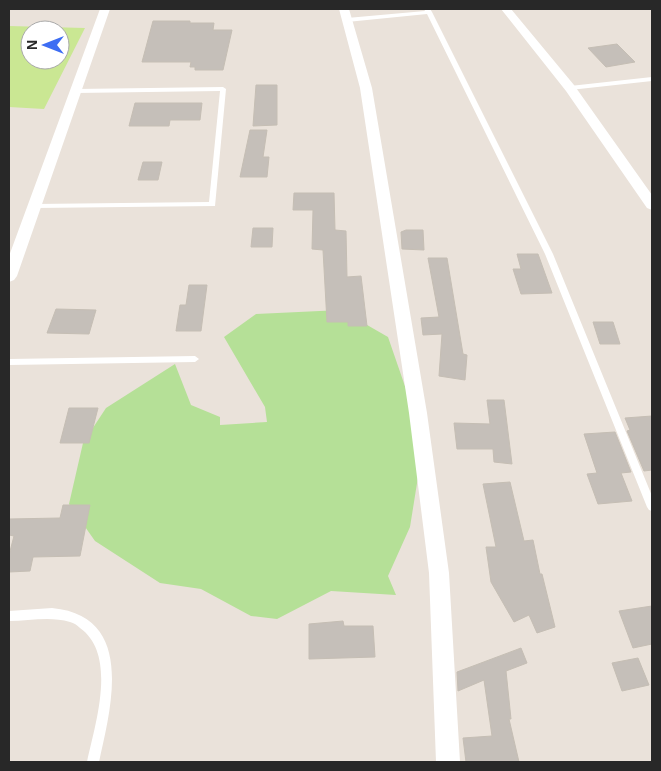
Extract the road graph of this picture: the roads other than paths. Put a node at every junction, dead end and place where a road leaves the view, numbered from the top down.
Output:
1 (105, 9) edge
2 (506, 9) edge
3 (428, 11) edge
4 (345, 14) edge
5 (652, 79) edge
6 (570, 88) junction
7 (76, 91) junction
8 (652, 205) edge
9 (35, 206) junction
10 (9, 276) edge
11 (195, 359) dead end
12 (9, 362) edge
13 (652, 507) edge
14 (9, 616) edge
15 (93, 762) edge
16 (448, 762) edge

1 - 7 street
2 - 6 street
3 - 4 lane
3 - 13 lane
4 - 16 street
5 - 6 lane
6 - 8 street
7 - 9 street
7 - 9 lane
9 - 10 street
11 - 12 lane
14 - 15 lane

